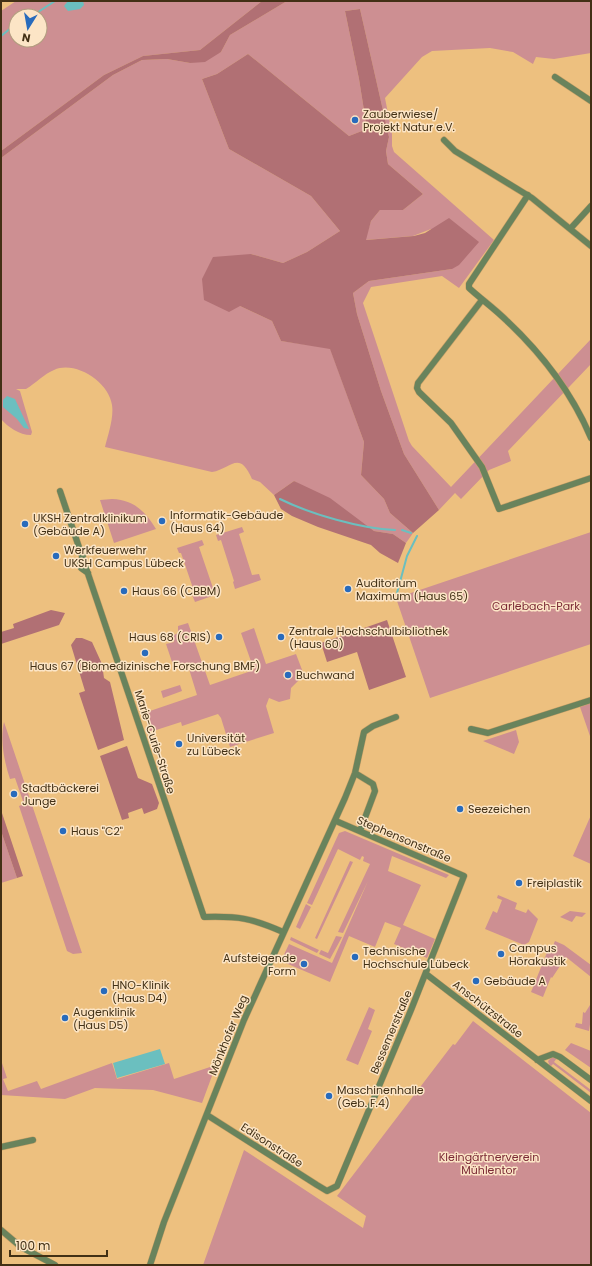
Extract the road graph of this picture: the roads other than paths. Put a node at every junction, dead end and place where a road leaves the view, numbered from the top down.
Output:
1 (555, 77) dead end
2 (591, 101) edge
3 (444, 140) dead end
4 (528, 195) junction
5 (591, 206) edge
6 (571, 228) junction
7 (591, 246) edge
8 (482, 300) junction
9 (591, 438) edge
10 (591, 478) edge
11 (60, 491) dead end
12 (591, 700) edge
13 (396, 718) dead end
14 (472, 728) dead end
15 (355, 773) junction
16 (336, 821) junction
17 (360, 831) junction
18 (464, 876) joint
19 (283, 932) junction
20 (426, 974) junction
21 (537, 1060) junction
22 (591, 1080) edge
23 (591, 1102) edge
24 (207, 1115) junction
25 (33, 1140) dead end
26 (1, 1146) edge
27 (327, 1191) joint
28 (1, 1230) edge
29 (55, 1265) edge
30 (150, 1265) edge

1 - 2 street
3 - 4 street
4 - 6 street
4 - 8 street
5 - 6 street
6 - 7 street
8 - 9 street
8 - 10 street
11 - 19 street, Marie-Curie-Straße
12 - 14 street
13 - 15 street, Mönkhofer Weg
15 - 16 street, Mönkhofer Weg
15 - 17 street
16 - 17 street, Stephensonstraße
16 - 19 street, Mönkhofer Weg
17 - 18 street, Stephensonstraße
18 - 20 street, Bessemerstraße
19 - 24 street, Mönkhofer Weg
20 - 21 street, Anschützstraße
20 - 27 street, Bessemerstraße
21 - 22 street
21 - 23 street, Anschützstraße
24 - 27 street, Edisonstraße
24 - 30 street, Mönkhofer Weg
25 - 26 street
28 - 29 street

